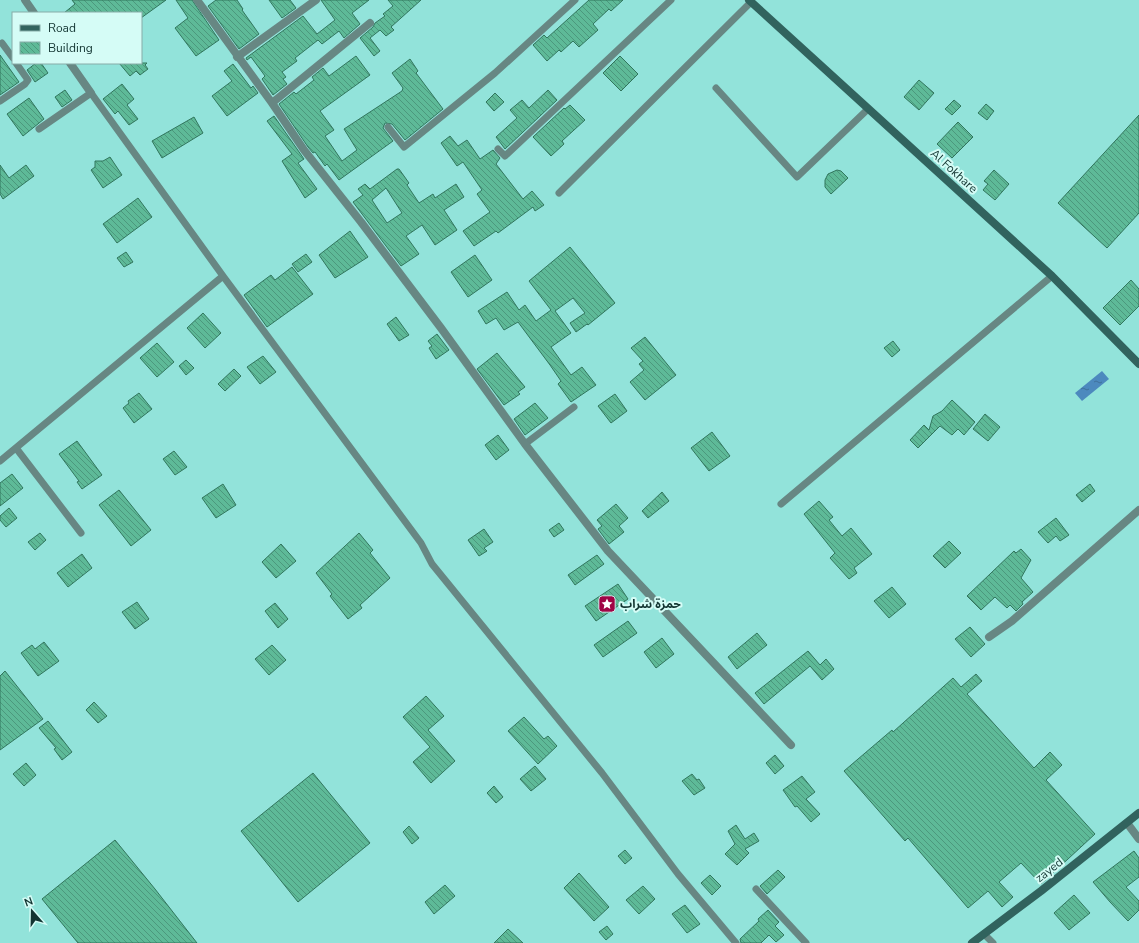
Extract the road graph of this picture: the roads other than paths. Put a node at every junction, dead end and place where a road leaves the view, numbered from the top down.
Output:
1 (25, 0) edge
2 (197, 0) edge
3 (316, 0) edge
4 (575, 0) edge
5 (671, 0) edge
6 (750, 1) edge
7 (33, 12) edge
8 (370, 23) dead end
9 (2, 42) dead end
10 (12, 57) edge
11 (238, 57) junction
12 (17, 64) edge
13 (71, 64) edge
14 (716, 88) dead end
15 (91, 92) junction
16 (0, 101) edge
17 (272, 103) junction
18 (868, 109) junction
19 (388, 127) dead end
20 (39, 130) dead end
21 (498, 149) dead end
22 (559, 193) dead end
23 (223, 276) junction
24 (1052, 276) junction
25 (1139, 364) edge
26 (574, 407) dead end
27 (524, 444) junction
28 (16, 448) junction
29 (0, 461) edge
30 (781, 504) dead end
31 (1139, 510) edge
32 (81, 533) dead end
33 (989, 637) dead end
34 (791, 745) dead end
35 (1139, 813) edge
36 (1127, 823) junction
37 (1139, 839) edge
38 (756, 889) dead end
39 (984, 934) junction
40 (736, 943) edge
41 (806, 943) edge
42 (972, 943) edge
43 (992, 943) edge

1 - 7 street
2 - 11 street
3 - 11 street
4 - 19 lane
5 - 21 lane
6 - 18 street, Al Fokhare
6 - 22 lane
8 - 17 street
9 - 10 lane
11 - 17 street
12 - 16 lane
13 - 15 street
14 - 18 lane
15 - 20 lane
15 - 23 lane
17 - 27 street
18 - 24 street, Al Fokhare
23 - 28 lane
23 - 40 lane
24 - 25 street, Al Fokhare
24 - 30 lane
26 - 27 lane
27 - 34 street
28 - 29 lane
28 - 32 lane
31 - 33 street
35 - 36 street, zayed
36 - 37 street
36 - 39 street, zayed
38 - 41 lane
39 - 42 street, zayed
39 - 43 lane

